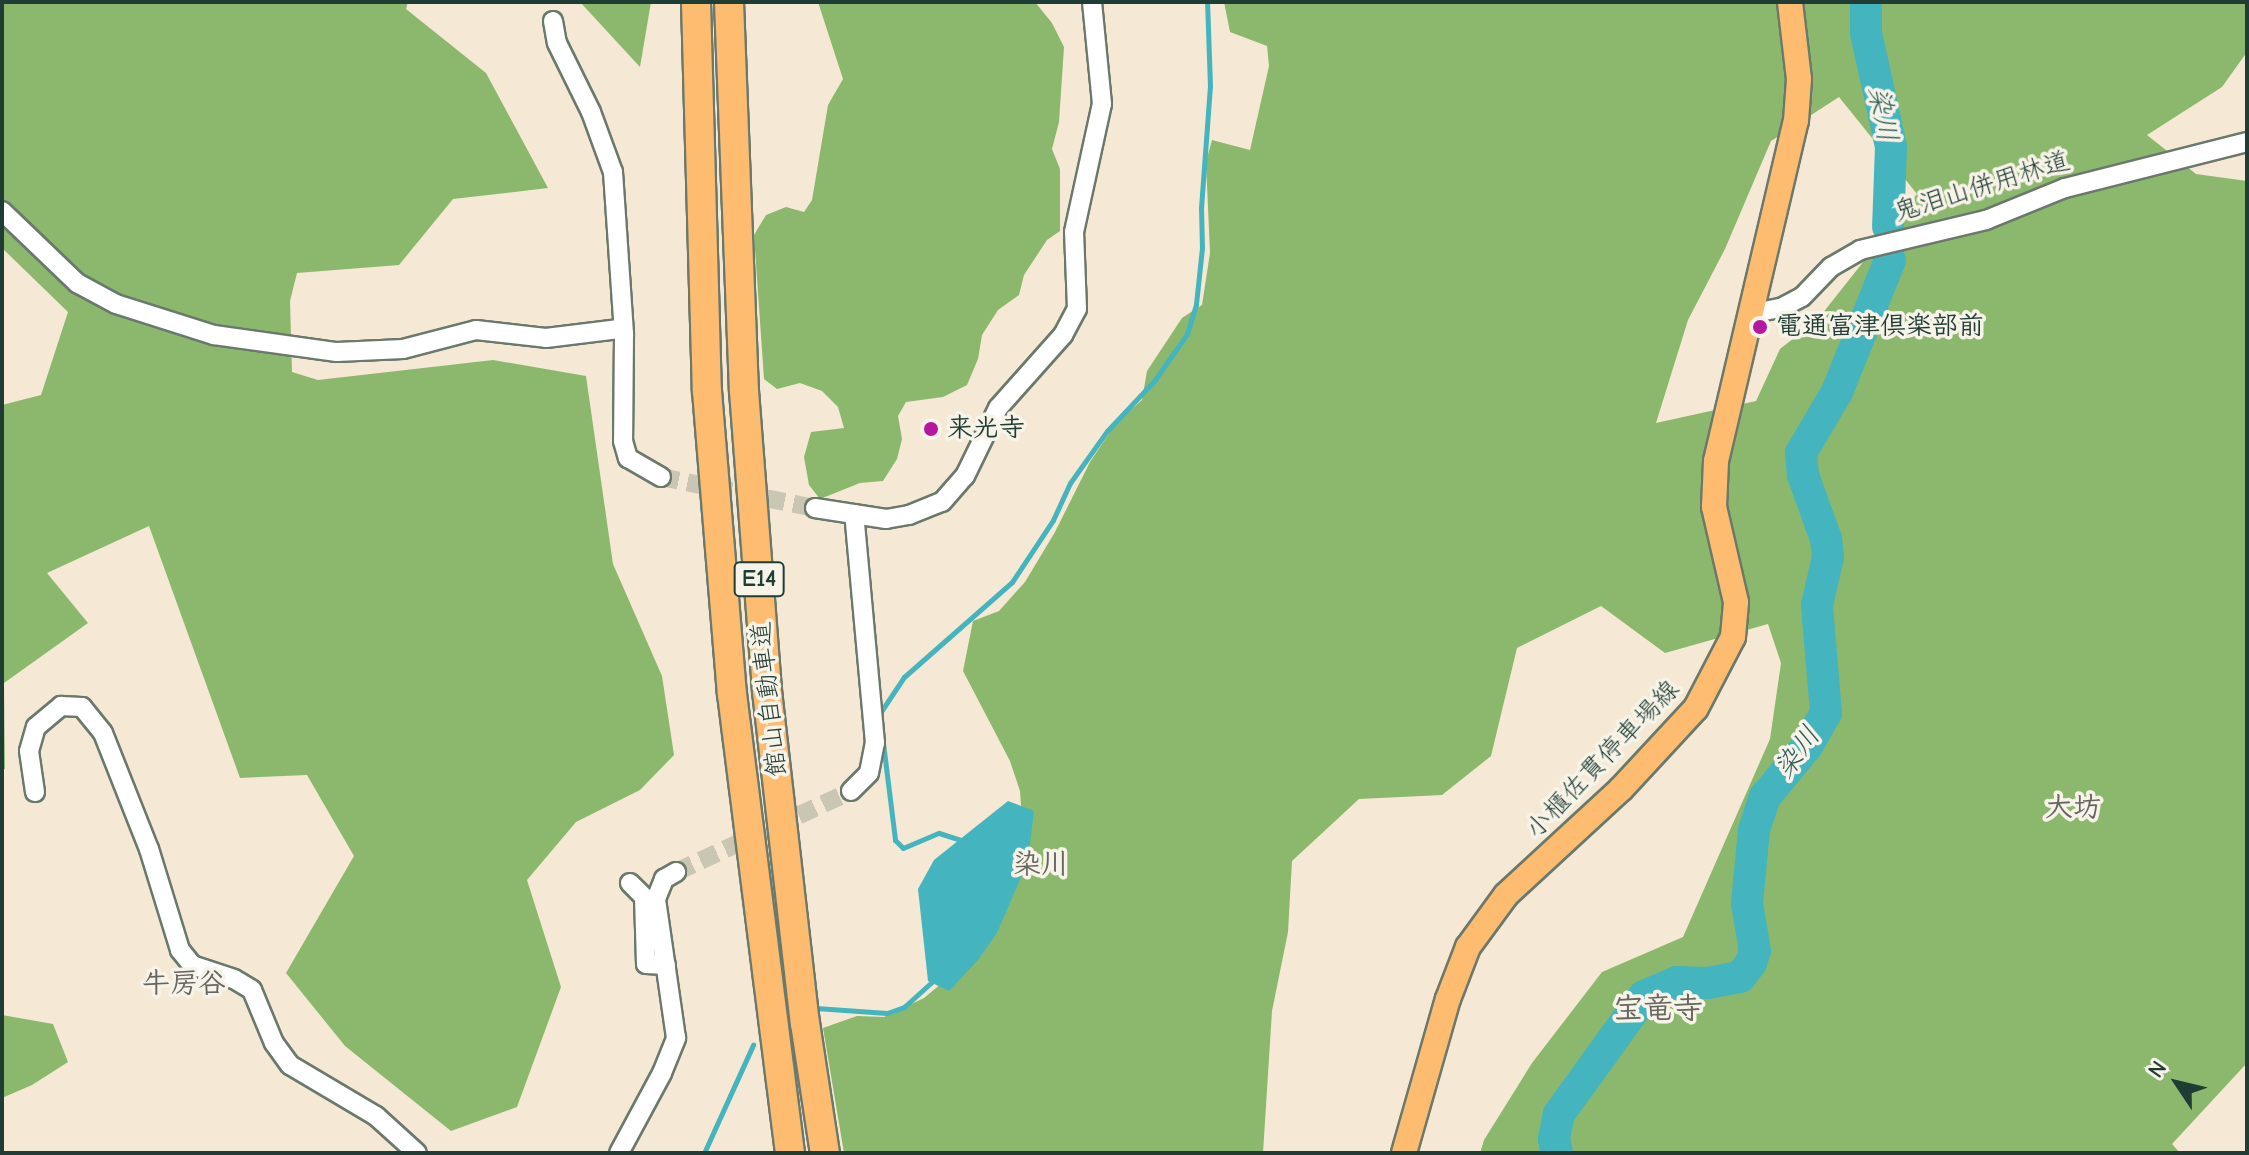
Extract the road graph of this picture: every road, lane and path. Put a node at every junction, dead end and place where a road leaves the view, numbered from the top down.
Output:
1 (696, 2) edge
2 (729, 2) edge
3 (1092, 2) edge
4 (1790, 2) edge
5 (553, 21) dead end
6 (2247, 142) edge
7 (2, 211) edge
8 (1749, 314) junction
9 (624, 334) junction
10 (661, 477) tunnel mouth
11 (815, 508) tunnel mouth
12 (854, 514) junction
13 (851, 791) tunnel mouth
14 (35, 792) dead end
15 (676, 872) tunnel mouth
16 (630, 883) dead end
17 (666, 965) junction
18 (417, 1153) edge
19 (619, 1153) edge
20 (790, 1153) edge
21 (825, 1153) edge
22 (1404, 1153) edge

1 - 20 highway, 館山自動車道 / E14
2 - 21 highway, 館山自動車道 / E14
3 - 12 street
4 - 8 main road, 小櫃佐貫停車場線
5 - 9 street
6 - 8 street, 鬼泪山併用林道
7 - 9 street
8 - 22 main road, 小櫃佐貫停車場線
9 - 10 street
11 - 12 street
12 - 13 street
14 - 18 street
15 - 17 street
16 - 17 street
17 - 19 street

